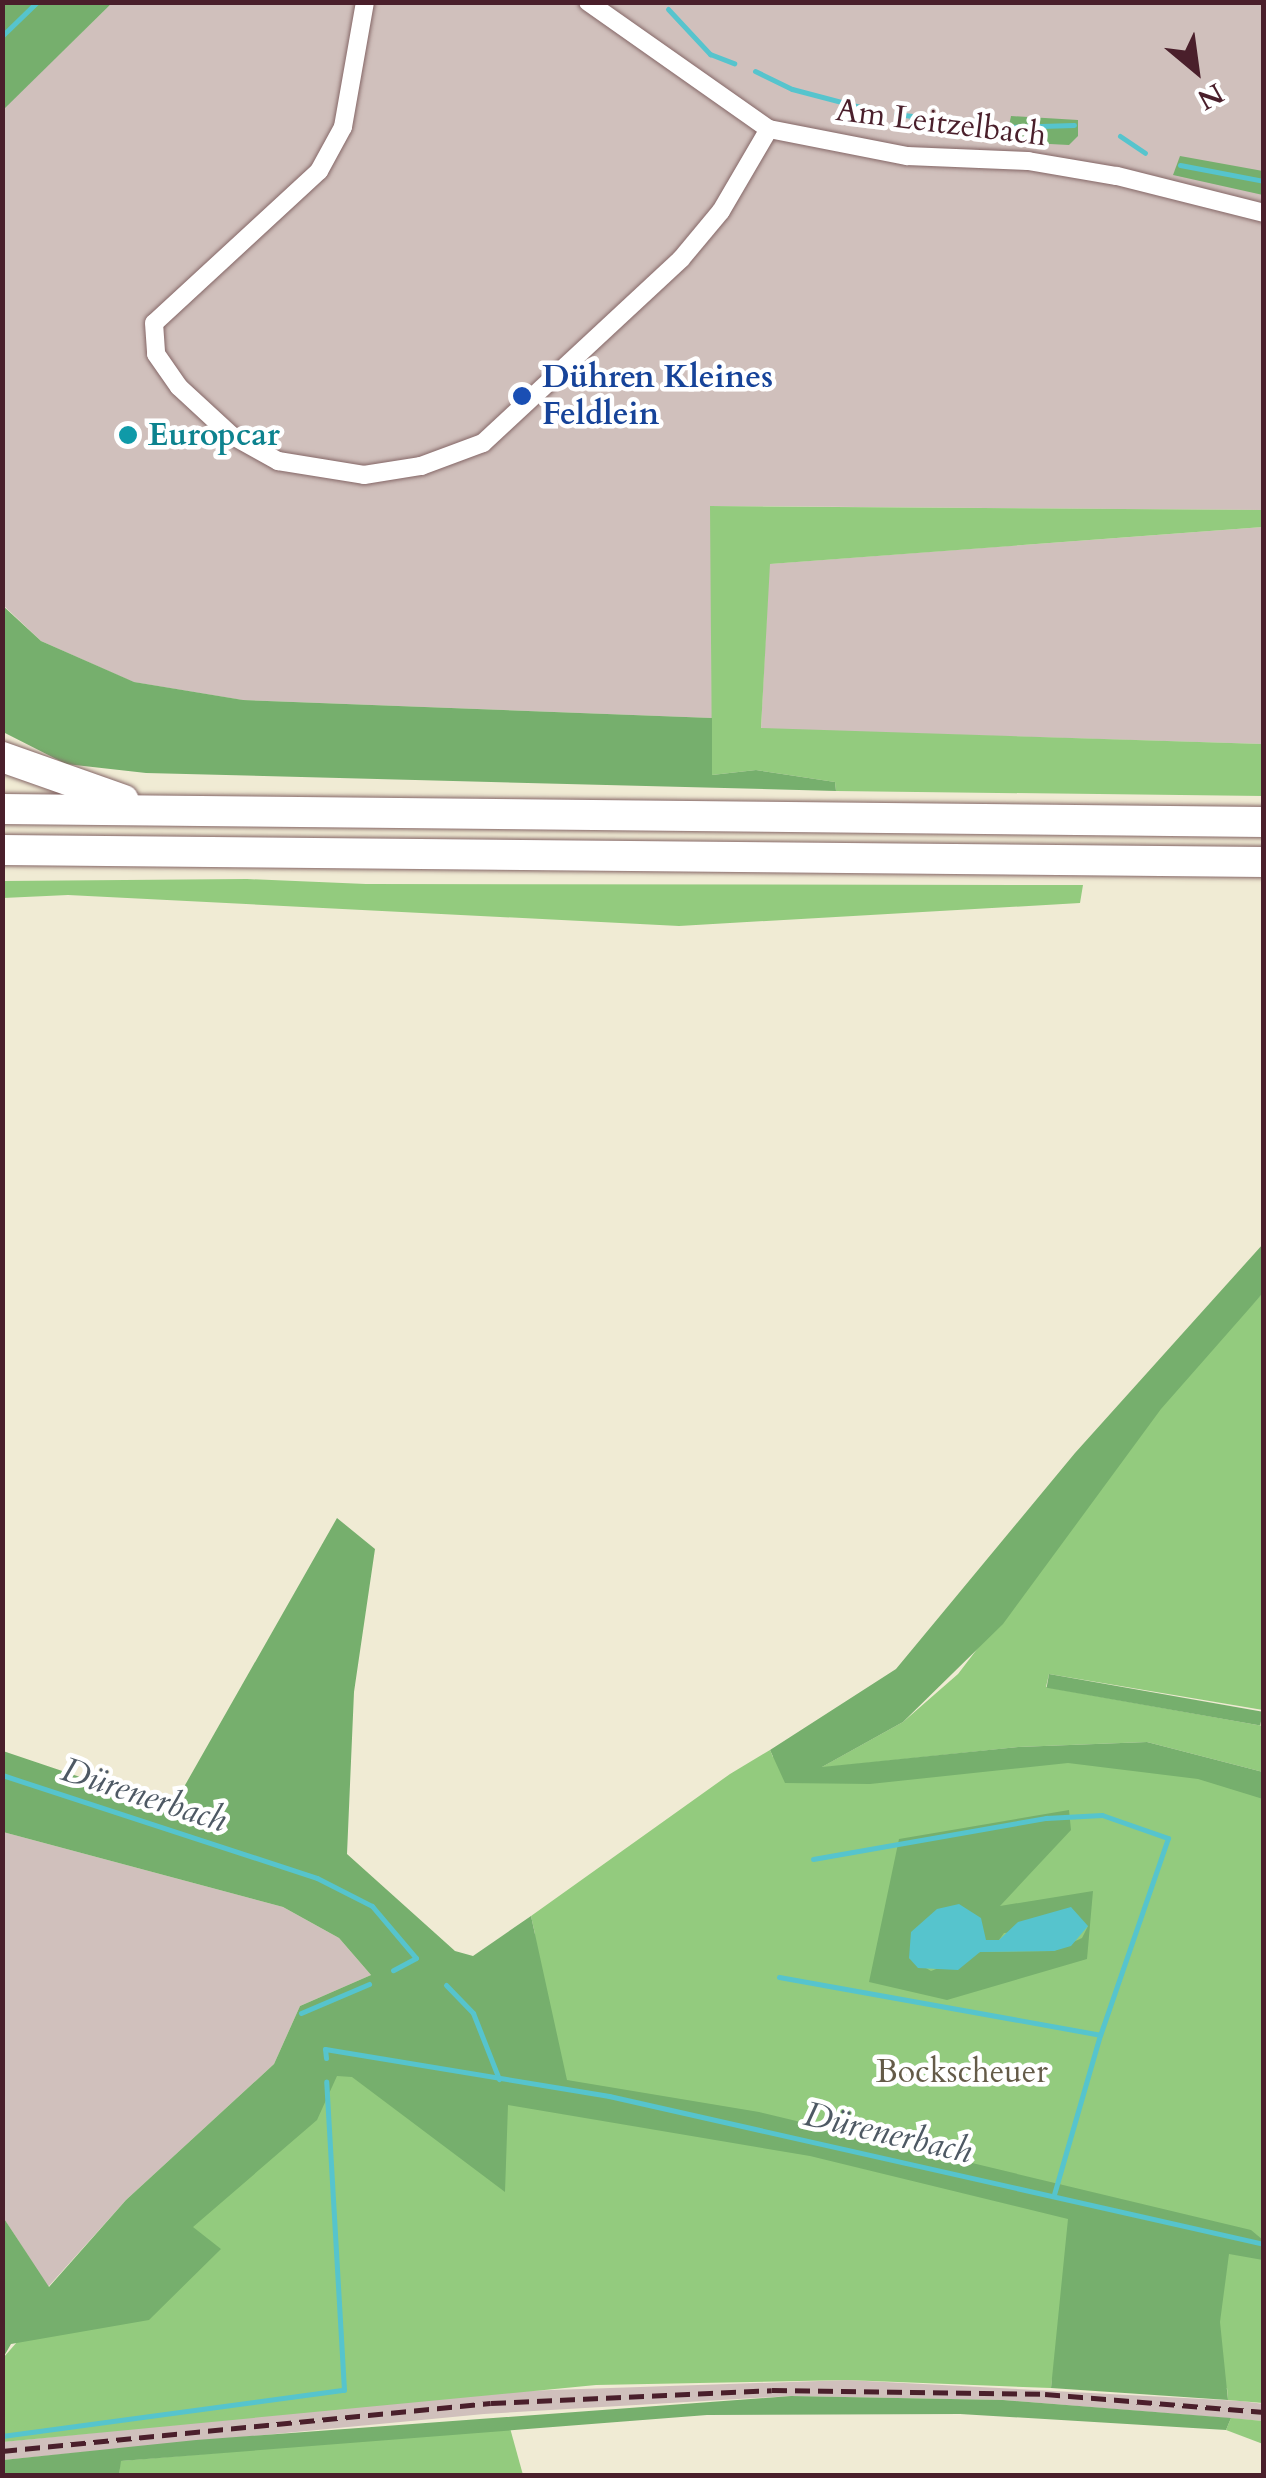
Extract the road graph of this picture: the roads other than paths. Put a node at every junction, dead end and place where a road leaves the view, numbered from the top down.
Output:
1 (365, 2) edge
2 (588, 2) edge
3 (769, 129) junction
4 (1264, 213) edge
5 (2, 757) edge
6 (2, 809) edge
7 (156, 810) junction
8 (1264, 822) edge
9 (2, 850) edge
10 (1264, 862) edge

1 - 3 street
2 - 3 street, Am Leitzelbach
3 - 4 street, Am Leitzelbach
5 - 7 highway
6 - 7 highway
7 - 8 highway
9 - 10 highway

